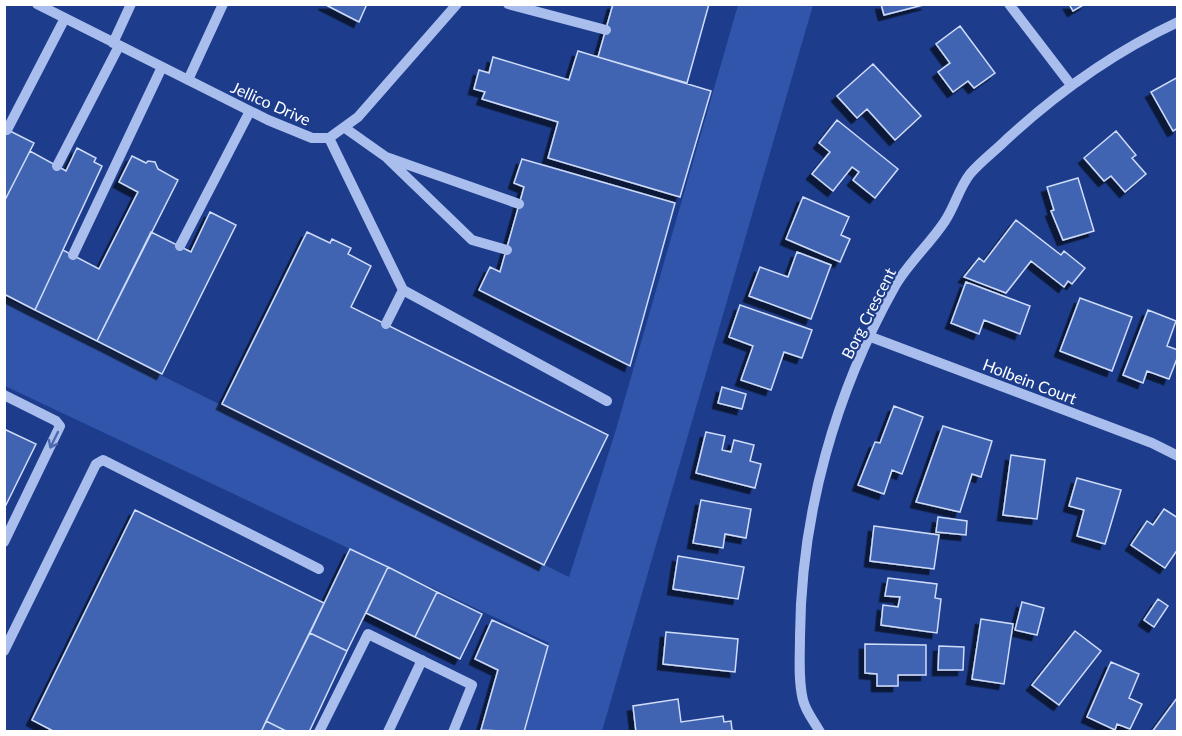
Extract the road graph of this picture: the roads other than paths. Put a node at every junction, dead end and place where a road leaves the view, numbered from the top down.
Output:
1 (37, 4) edge
2 (131, 4) edge
3 (223, 4) edge
4 (457, 4) edge
5 (508, 4) edge
6 (1009, 4) edge
7 (51, 8) edge
8 (65, 18) junction
9 (1178, 22) edge
10 (606, 30) dead end
11 (116, 44) junction
12 (162, 67) junction
13 (188, 80) junction
14 (1071, 85) junction
15 (250, 111) junction
16 (345, 128) junction
17 (7, 130) dead end
18 (329, 138) junction
19 (386, 157) junction
20 (57, 166) dead end
21 (519, 204) dead end
22 (180, 246) dead end
23 (507, 250) dead end
24 (74, 255) dead end
25 (403, 290) junction
26 (386, 324) dead end
27 (871, 337) junction
28 (4, 395) edge
29 (607, 401) dead end
30 (1178, 456) edge
31 (4, 542) edge
32 (319, 569) dead end
33 (4, 651) edge
34 (422, 660) junction
35 (319, 732) edge
36 (388, 732) edge
37 (453, 732) edge
38 (820, 732) edge

1 - 7 street, Jellico Drive
2 - 11 street
3 - 13 street
4 - 16 street, Jellico Drive
5 - 10 street
6 - 14 street
7 - 8 street, Jellico Drive
8 - 11 street, Jellico Drive
8 - 17 street
9 - 14 street, Borg Crescent
11 - 12 street, Jellico Drive
11 - 20 street
12 - 13 street, Jellico Drive
12 - 24 street
13 - 15 street, Jellico Drive
14 - 27 street, Borg Crescent
15 - 18 street, Jellico Drive
15 - 22 street
16 - 18 street, Jellico Drive
16 - 19 street
18 - 25 street
19 - 21 street
19 - 23 street
25 - 26 street
25 - 29 street
27 - 30 street, Holbein Court
27 - 38 street, Borg Crescent
28 -> 31 street
32 - 33 street
34 - 35 street
34 - 36 street
34 - 37 street

